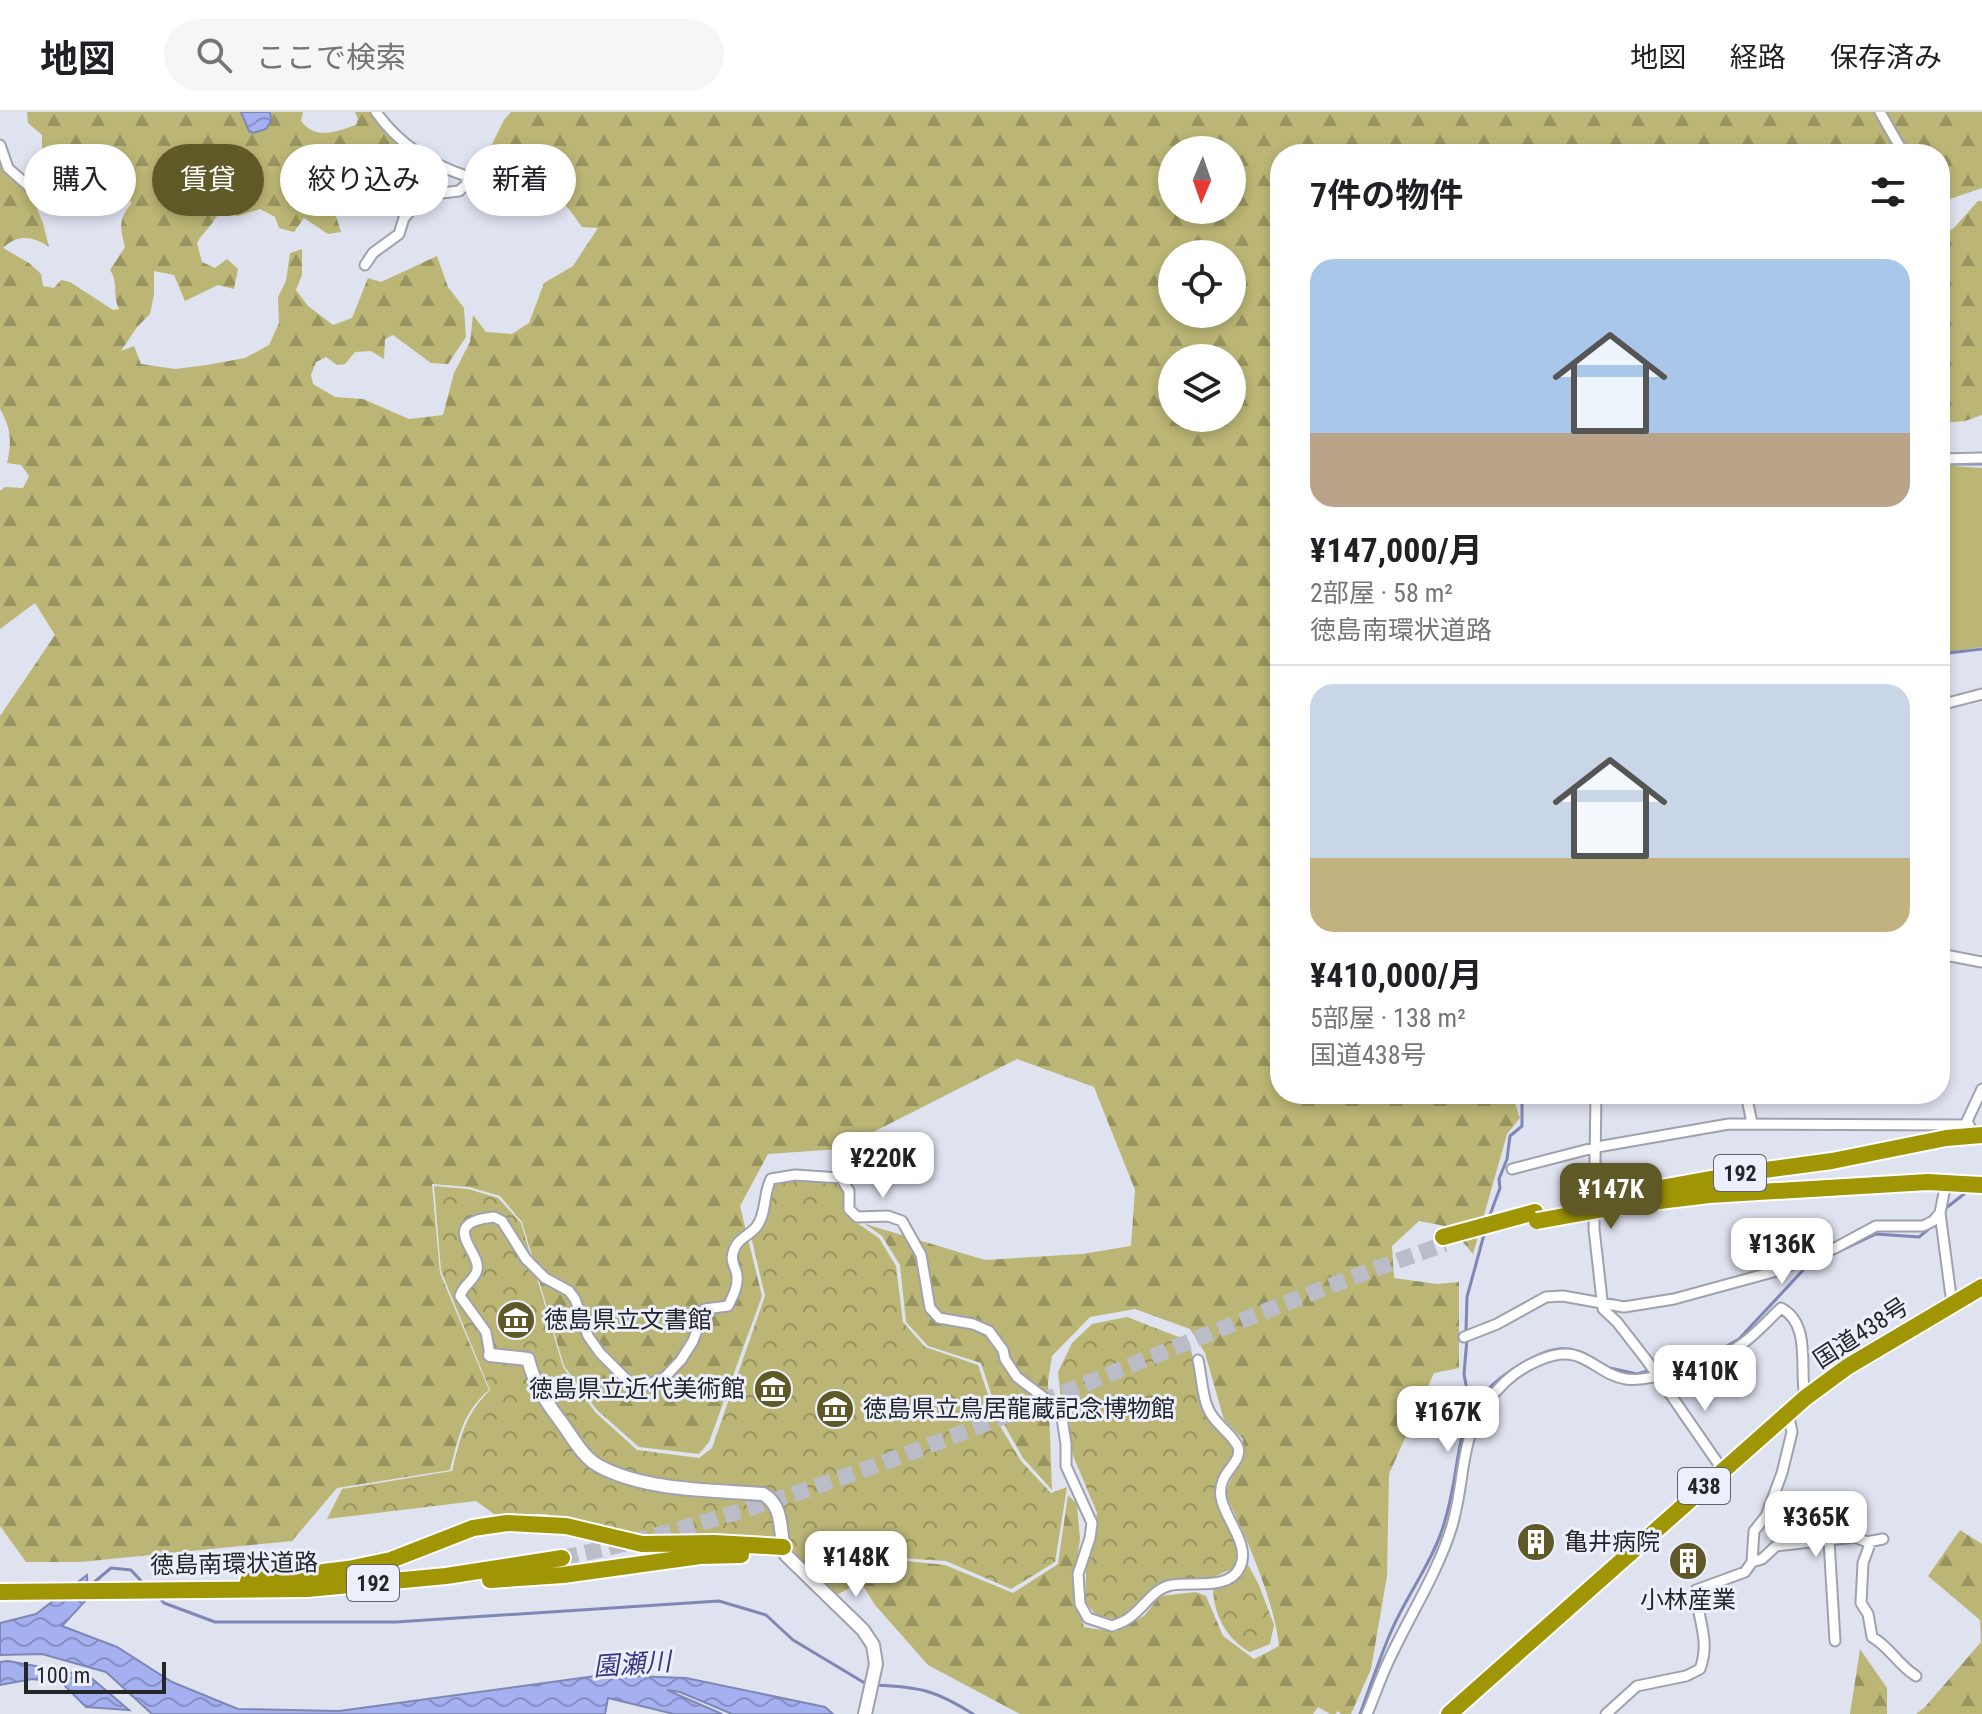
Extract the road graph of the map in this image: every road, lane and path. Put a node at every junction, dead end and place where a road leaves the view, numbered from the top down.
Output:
1 (376, 112) edge
2 (1880, 112) edge
3 (1898, 144) edge
4 (0, 145) edge
5 (24, 182) edge
6 (365, 265) dead end
7 (1982, 458) edge
8 (1950, 459) edge
9 (1982, 694) edge
10 (1950, 702) edge
11 (1950, 956) edge
12 (1982, 962) edge
13 (1982, 1089) edge
14 (1596, 1104) edge
15 (1748, 1104) edge
16 (1752, 1123) junction
17 (1975, 1131) edge
18 (1597, 1147) junction
19 (1512, 1169) dead end
20 (1982, 1185) edge
21 (1945, 1192) dead end
22 (1940, 1213) junction
23 (1536, 1217) junction
24 (1444, 1241) tunnel mouth
25 (1982, 1287) edge
26 (1602, 1304) junction
27 (1952, 1304) junction
28 (1464, 1337) dead end
29 (490, 1355) joint
30 (1198, 1360) dead end
31 (1658, 1376) junction
32 (1805, 1398) junction
33 (1788, 1413) junction
34 (1722, 1469) junction
35 (1883, 1539) dead end
36 (1829, 1541) junction
37 (1871, 1541) junction
38 (784, 1551) junction
39 (1752, 1562) junction
40 (246, 1581) junction
41 (0, 1585) edge
42 (183, 1585) junction
43 (40, 1587) junction
44 (307, 1589) junction
45 (0, 1592) edge
46 (1835, 1641) dead end
47 (1916, 1676) dead end
48 (865, 1714) edge
49 (1367, 1714) edge
50 (1449, 1714) edge
51 (1606, 1714) edge

1 - 6 street
2 - 3 street
4 - 5 street
7 - 8 street
9 - 10 street
11 - 12 street
13 - 17 street
14 - 18 street
15 - 16 street
16 - 17 street
16 - 18 street
17 - 23 highway, 192, bridge
18 - 19 street
18 - 26 street
20 - 23 highway, 192, bridge
21 - 22 street
22 - 26 street
22 - 27 street
23 - 24 highway, 192
25 - 27 highway, 国道438号 / 438
26 - 28 street
26 - 31 street
27 - 32 highway, 国道438号 / 438
29 - 30 street
29 - 38 street
31 - 32 street
31 - 34 street
31 - 49 street
32 - 33 highway, 国道438号 / 438
33 - 34 highway, 国道438号 / 438
33 - 39 street
34 - 50 highway, 国道438号 / 438
35 - 37 street
36 - 37 street
36 - 39 street
36 - 46 street
37 - 47 street
38 - 40 highway
38 - 44 highway
38 - 48 street
39 - 51 street
40 - 42 highway, 徳島南環状道路 / 192
40 - 44 highway, 徳島南環状道路 / 192
41 - 43 highway, 徳島南環状道路 / 192
42 - 43 highway, 徳島南環状道路 / 192
42 - 44 highway, 徳島南環状道路 / 192
43 - 45 highway, 徳島南環状道路 / 192

